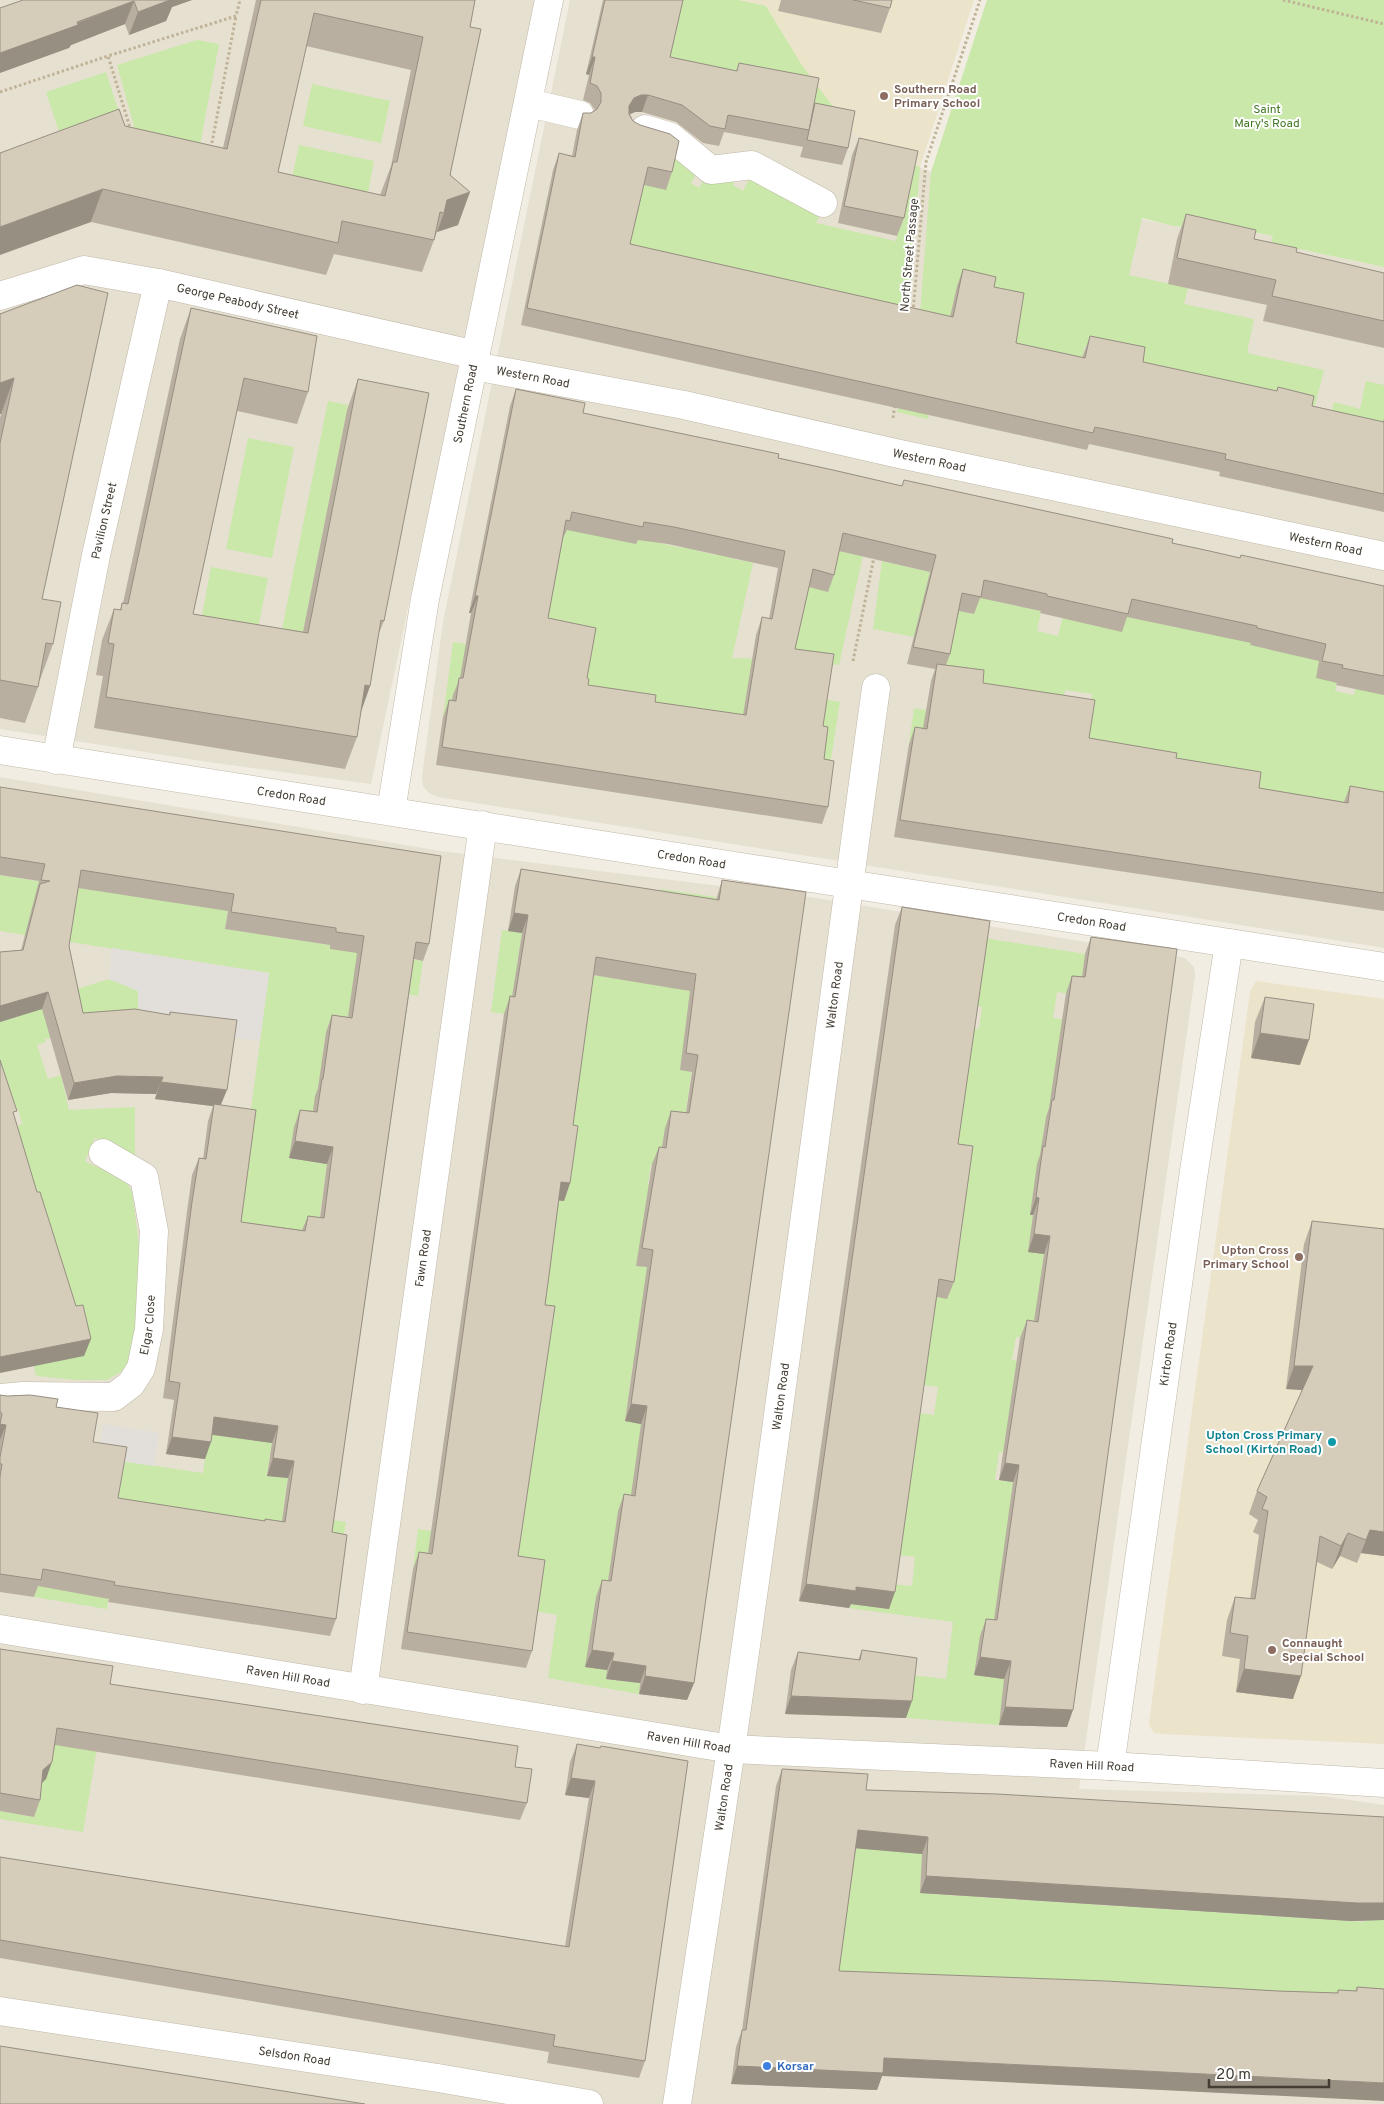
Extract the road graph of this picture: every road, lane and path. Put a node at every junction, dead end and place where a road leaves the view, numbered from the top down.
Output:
1 (240, 0) edge
2 (549, 0) edge
3 (980, 0) edge
4 (1283, 0) edge
5 (236, 16) junction
6 (1384, 24) edge
7 (108, 56) junction
8 (0, 92) edge
9 (529, 102) junction
10 (580, 115) dead end
11 (638, 127) edge
12 (132, 137) edge
13 (210, 152) edge
14 (823, 204) dead end
15 (158, 283) junction
16 (0, 296) edge
17 (912, 319) edge
18 (475, 360) junction
19 (897, 396) edge
20 (895, 453) junction
21 (876, 549) edge
22 (1384, 556) edge
23 (852, 664) dead end
24 (876, 688) dead end
25 (0, 750) edge
26 (56, 760) junction
27 (391, 811) junction
28 (483, 825) junction
29 (849, 884) junction
30 (1229, 943) junction
31 (1384, 966) edge
32 (103, 1153) dead end
33 (0, 1398) edge
34 (0, 1629) edge
35 (363, 1690) junction
36 (731, 1749) junction
37 (1110, 1766) junction
38 (1384, 1783) edge
39 (0, 2011) edge
40 (589, 2104) edge
41 (677, 2104) edge

1 - 5 path
2 - 9 street, Southern Road
3 - 17 path, North Street Passage
4 - 6 path
5 - 7 path
5 - 13 path
7 - 8 path
7 - 12 path
9 - 10 street
9 - 18 street, Southern Road
11 - 14 street
15 - 16 street, George Peabody Street
15 - 18 street, George Peabody Street
15 - 26 street, Pavilion Street
18 - 20 street, Western Road
18 - 27 street, Southern Road
19 - 20 path
20 - 22 street, Western Road
21 - 23 path
24 - 29 street, Walton Road
25 - 26 street, Credon Road
26 - 27 street, Credon Road
27 - 28 street, Credon Road
28 - 29 street, Credon Road
28 - 35 street, Fawn Road
29 - 30 street, Credon Road
29 - 36 street, Walton Road
30 - 31 street, Credon Road
30 - 37 street, Kirton Road
32 - 33 street, Elgar Close
34 - 35 street, Raven Hill Road
35 - 36 street, Raven Hill Road
36 - 37 street, Raven Hill Road
36 - 41 street, Walton Road
37 - 38 street, Raven Hill Road
39 - 40 street, Selsdon Road

